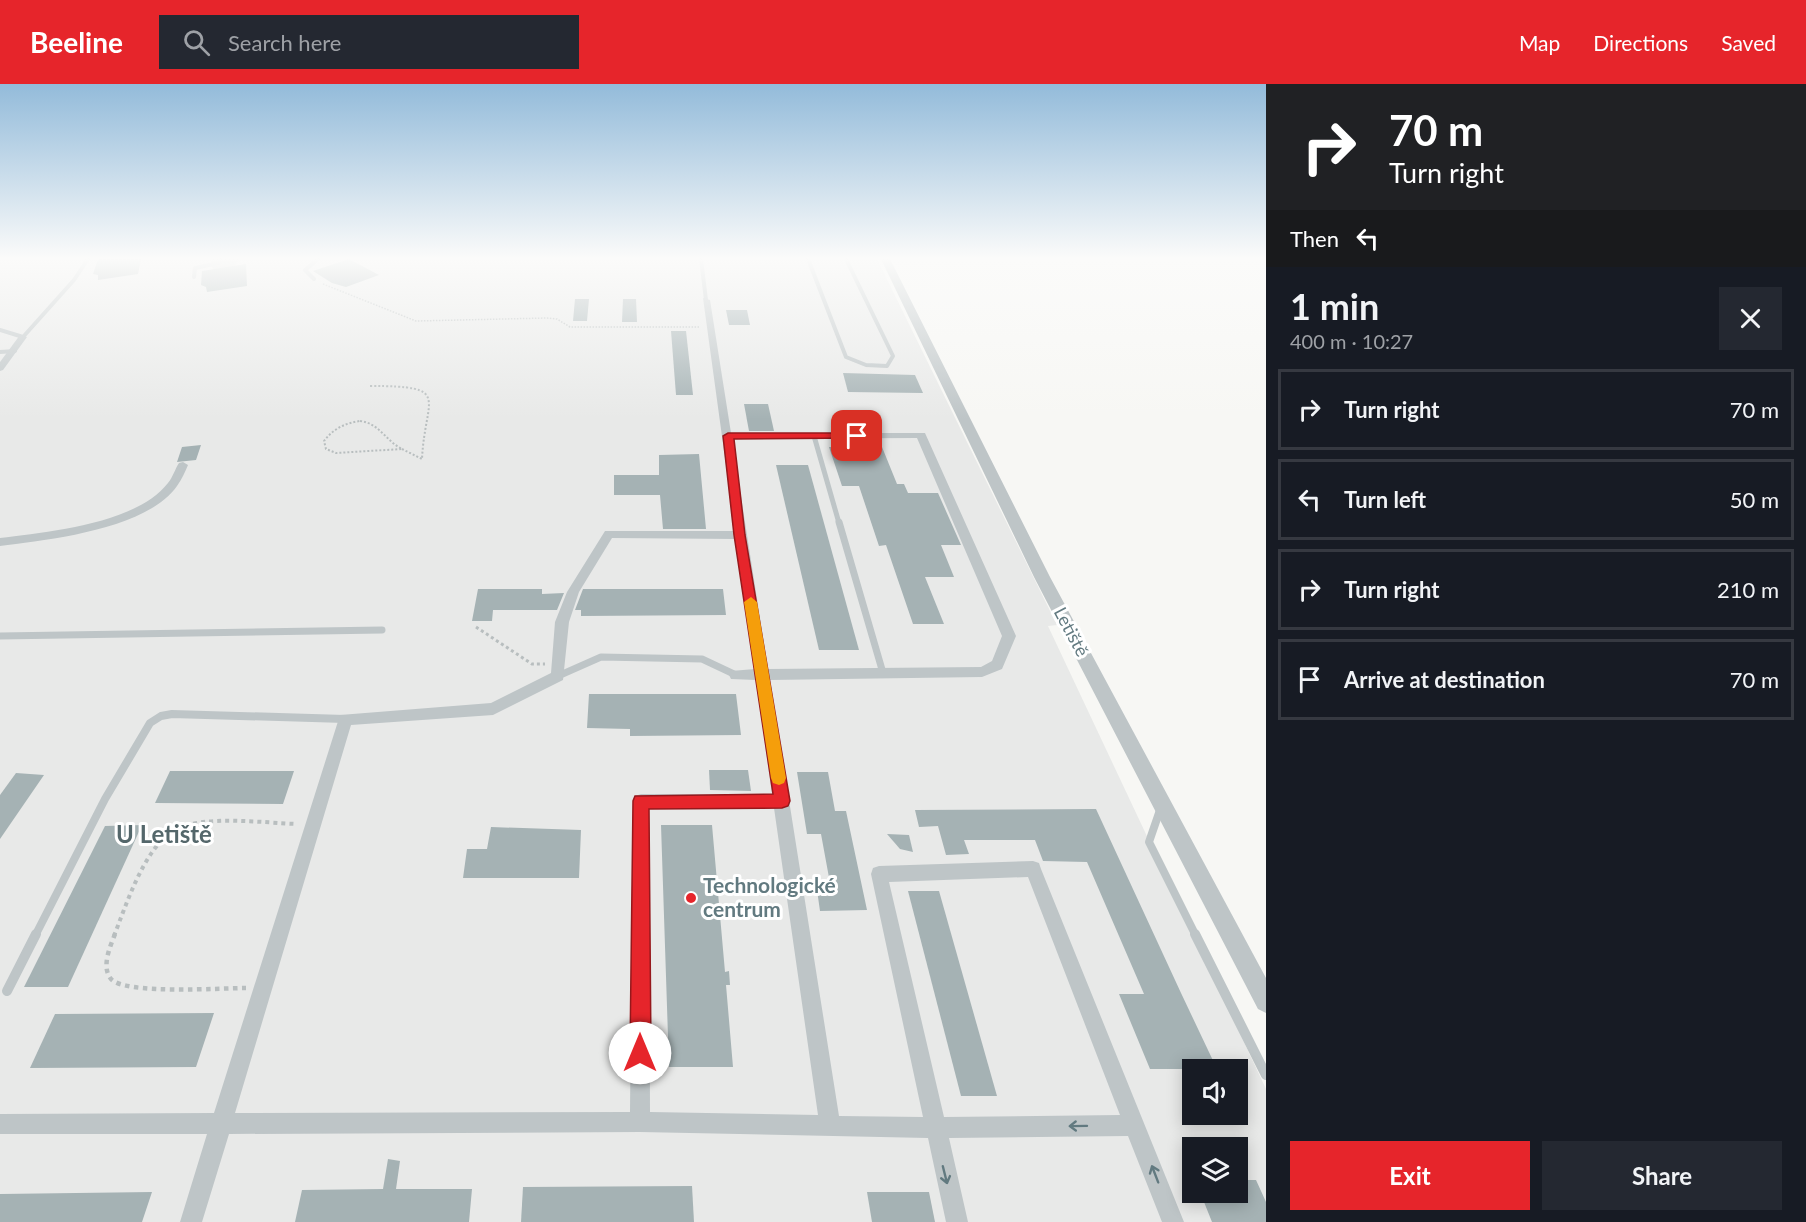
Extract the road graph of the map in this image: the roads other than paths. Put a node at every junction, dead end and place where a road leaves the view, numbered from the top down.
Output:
1 (43, 312) edge
2 (708, 312) edge
3 (829, 312) edge
4 (872, 312) edge
5 (911, 312) edge
6 (0, 330) edge
7 (23, 337) junction
8 (15, 351) junction
9 (0, 352) edge
10 (0, 368) edge
11 (728, 436) junction
12 (814, 436) junction
13 (183, 465) dead end
14 (740, 535) junction
15 (0, 542) edge
16 (382, 630) dead end
17 (0, 636) edge
18 (558, 670) junction
19 (883, 673) junction
20 (736, 675) joint
21 (763, 676) junction
22 (345, 719) junction
23 (782, 801) junction
24 (1162, 805) junction
25 (7, 991) dead end
26 (1266, 1001) edge
27 (1266, 1075) edge
28 (221, 1122) junction
29 (640, 1122) junction
30 (0, 1124) edge
31 (830, 1125) junction
32 (1136, 1125) junction
33 (934, 1128) junction
34 (191, 1222) edge
35 (957, 1222) edge
36 (1173, 1222) edge

1 - 7 lane
2 - 11 street
3 - 4 lane
5 - 24 street, Letiště
6 - 7 lane
7 - 8 street
8 - 9 lane
8 - 10 street
11 - 12 street
11 - 14 street
12 - 19 lane
12 - 19 street
13 - 15 street
14 - 18 street
14 - 21 street
16 - 17 lane
18 - 20 lane
18 - 22 street
19 - 21 street
20 - 21 street
21 - 23 street
22 - 25 lane
22 - 28 street
23 - 29 street
23 - 31 street
24 - 26 street, Letiště
24 - 27 lane
28 - 29 street
28 - 30 street
28 - 34 street
29 - 31 street
31 - 33 street
32 -> 33 street
32 - 33 street
36 -> 32 street
33 -> 35 street

